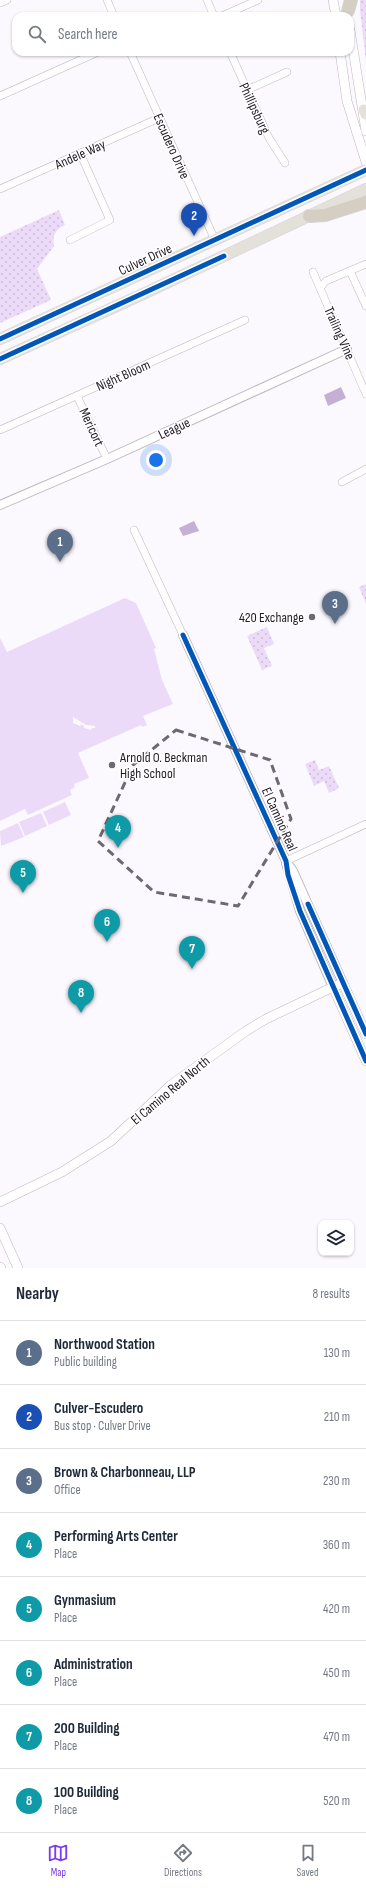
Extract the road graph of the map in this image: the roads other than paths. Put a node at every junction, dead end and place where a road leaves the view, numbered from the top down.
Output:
1 (7, 0) edge
2 (107, 0) edge
3 (207, 0) edge
4 (258, 0) edge
5 (334, 0) edge
6 (0, 3) edge
7 (112, 12) edge
8 (212, 12) edge
9 (231, 12) edge
10 (336, 12) edge
11 (89, 56) edge
12 (132, 56) edge
13 (232, 56) edge
14 (341, 56) edge
15 (354, 56) edge
16 (287, 72) dead end
17 (247, 90) junction
18 (0, 96) edge
19 (365, 112) edge
20 (159, 118) junction
21 (366, 131) edge
22 (80, 153) junction
23 (366, 162) edge
24 (285, 163) dead end
25 (366, 170) edge
26 (0, 189) edge
27 (366, 189) edge
28 (366, 202) edge
29 (309, 216) junction
30 (70, 240) dead end
31 (215, 240) junction
32 (366, 264) edge
33 (350, 271) junction
34 (313, 272) dead end
35 (320, 288) junction
36 (366, 306) edge
37 (245, 320) dead end
38 (0, 339) edge
39 (347, 349) junction
40 (0, 359) edge
41 (366, 394) edge
42 (77, 396) junction
43 (0, 430) edge
44 (107, 459) junction
45 (366, 469) edge
46 (342, 482) dead end
47 (0, 505) edge
48 (134, 530) dead end
49 (183, 635) joint
50 (366, 824) edge
51 (286, 861) junction
52 (343, 983) junction
53 (333, 987) junction
54 (366, 1034) edge
55 (366, 1061) edge
56 (0, 1202) edge
57 (0, 1228) edge
58 (18, 1268) edge

1 - 6 street
2 - 7 street
3 - 8 street
4 - 9 street
5 - 10 main road
11 - 18 street
12 - 20 street, Escudero Drive
13 - 17 street, Phillipsburg
14 - 23 main road
15 - 19 main road
16 - 17 street
17 - 24 street, Phillipsburg
19 - 21 main road
20 - 22 street, Andele Way
20 - 31 street, Escudero Drive
22 - 26 street, Andele Way
22 - 30 street
25 - 31 main road, Culver Drive
27 - 29 main road
28 - 29 highway
29 - 40 main road
31 - 38 main road, Culver Drive
32 - 33 street
33 - 35 street
33 - 36 street
34 - 35 street, Trailing Vine
35 - 39 street, Trailing Vine
37 - 42 street, Night Bloom
39 - 41 street, Trailing Vine
39 - 44 street, League
42 - 43 street, Night Bloom
42 - 44 street, Mericort
44 - 47 street, League
45 - 46 street
48 - 49 street
49 - 51 street, El Camino Real
50 - 51 street
51 - 52 street, El Camino Real
51 - 53 street, El Camino Real
52 - 53 main road, El Camino Real North
52 - 54 main road, El Camino Real
53 - 55 main road, El Camino Real
53 - 56 main road, El Camino Real North
57 - 58 main road

